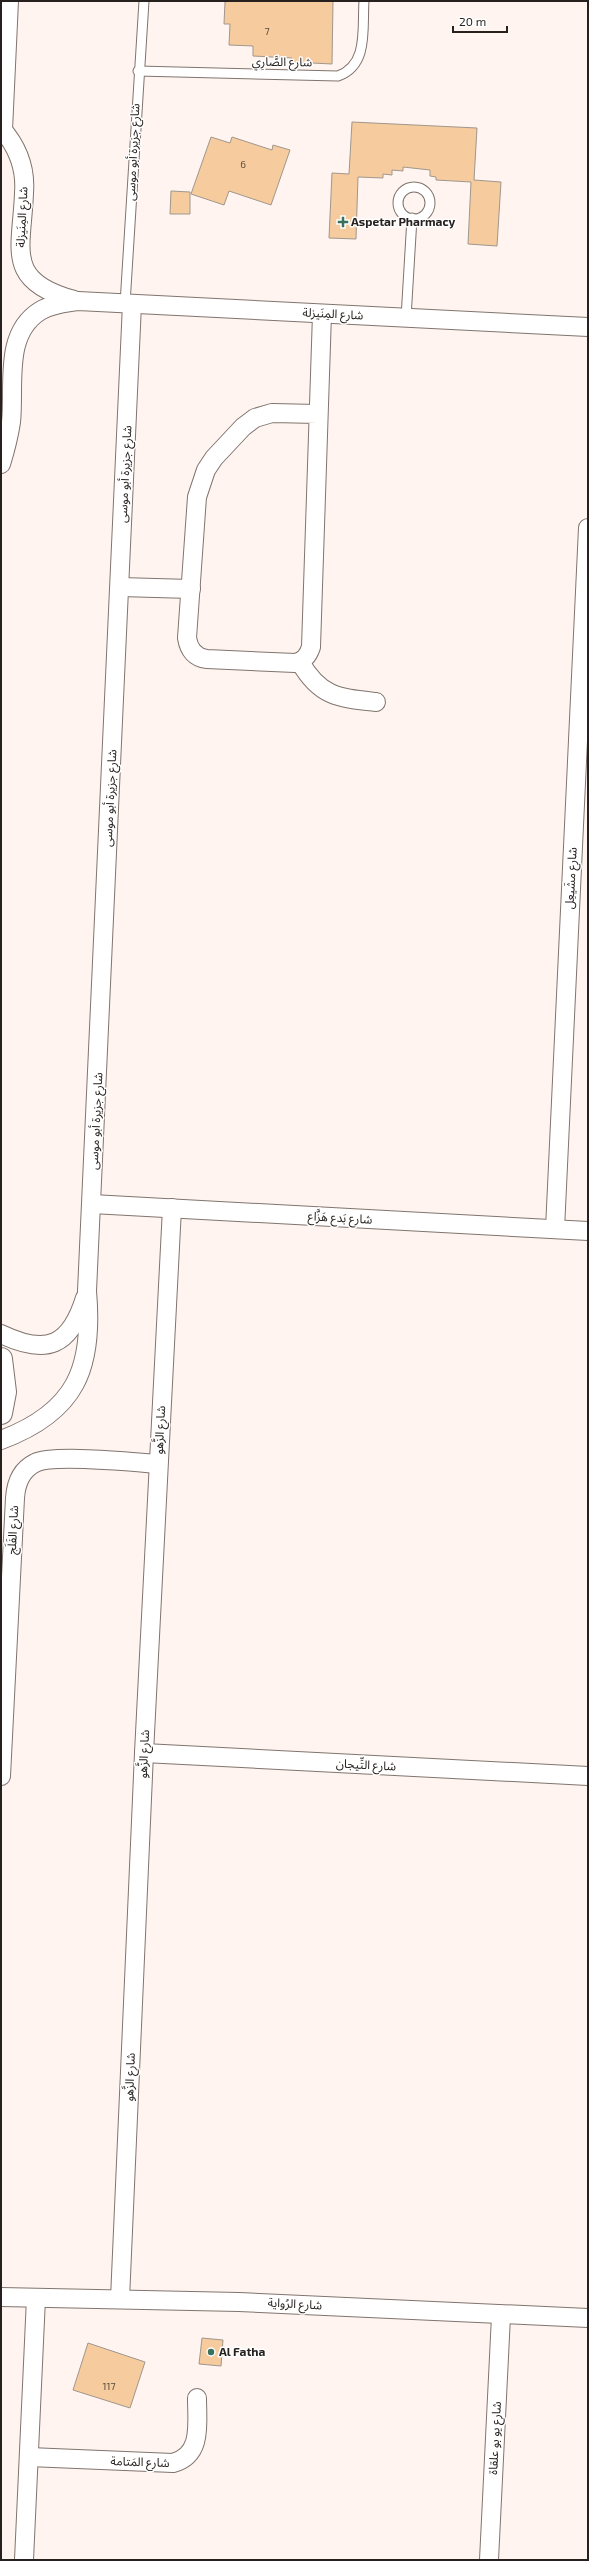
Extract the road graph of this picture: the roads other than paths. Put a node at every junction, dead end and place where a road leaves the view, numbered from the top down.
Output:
1 (7, 1) edge
2 (144, 1) edge
3 (364, 1) edge
4 (138, 71) junction
5 (1, 129) edge
6 (412, 218) dead end
7 (78, 301) junction
8 (128, 304) junction
9 (322, 314) junction
10 (406, 318) junction
11 (588, 327) edge
12 (318, 414) junction
13 (1, 464) edge
14 (588, 528) edge
15 (120, 587) junction
16 (191, 589) junction
17 (300, 662) junction
18 (376, 702) dead end
19 (92, 1204) junction
20 (172, 1208) junction
21 (555, 1229) junction
22 (588, 1231) edge
23 (87, 1291) junction
24 (1, 1334) edge
25 (1, 1359) edge
26 (1, 1413) edge
27 (1, 1440) edge
28 (158, 1464) junction
29 (144, 1753) junction
30 (1, 1776) edge
31 (588, 1776) edge
32 (1, 2297) edge
33 (36, 2298) junction
34 (120, 2299) junction
35 (501, 2316) junction
36 (588, 2318) edge
37 (197, 2398) dead end
38 (29, 2458) junction
39 (24, 2560) edge
40 (489, 2560) edge

1 - 5 main road
2 - 4 lane, شارع جزيرة أبو موسى
3 - 4 lane, شارع الصَّارِي
4 - 8 lane, شارع جزيرة أبو موسى
5 - 7 street, شارع المِنَيزلة
6 - 10 lane
7 - 8 street, شارع المِنَيزلة
7 - 13 street, شارع المِنَيزلة
8 - 9 street, شارع المِنَيزلة
8 - 15 street, شارع جزيرة أبو موسى
9 - 10 street, شارع المِنَيزلة
9 - 12 street
10 - 11 street, شارع المِنَيزلة
12 - 16 street
12 - 17 street
14 - 21 street, شارع مشَيعِل
15 - 16 street
15 - 19 street, شارع جزيرة أبو موسى
16 - 17 street
17 - 18 street
19 - 20 street, شارع بَدع هَزَّاع
19 - 23 street, شارع جزيرة أبو موسى
20 - 21 street, شارع بَدع هَزَّاع
20 - 28 street, شارع الزَّهو
21 - 22 street, شارع بَدع هَزَّاع
23 - 24 street, شارع جزيرة أبو موسى
23 - 27 street, شارع جزيرة أبو موسى
25 - 26 main road
28 - 29 street, شارع الزَّهو
28 - 30 street, شارع الفَلَج
29 - 31 street, شارع التِّيجان
29 - 34 street, شارع الزَّهو
32 - 33 street, شارع الرُواية
33 - 34 street, شارع الرُواية
33 - 38 street
34 - 35 street, شارع الرُواية
35 - 36 street, شارع الرُواية
35 - 40 street, شارع يو بو علقاة
37 - 38 street, شارع المَتامة
38 - 39 street

